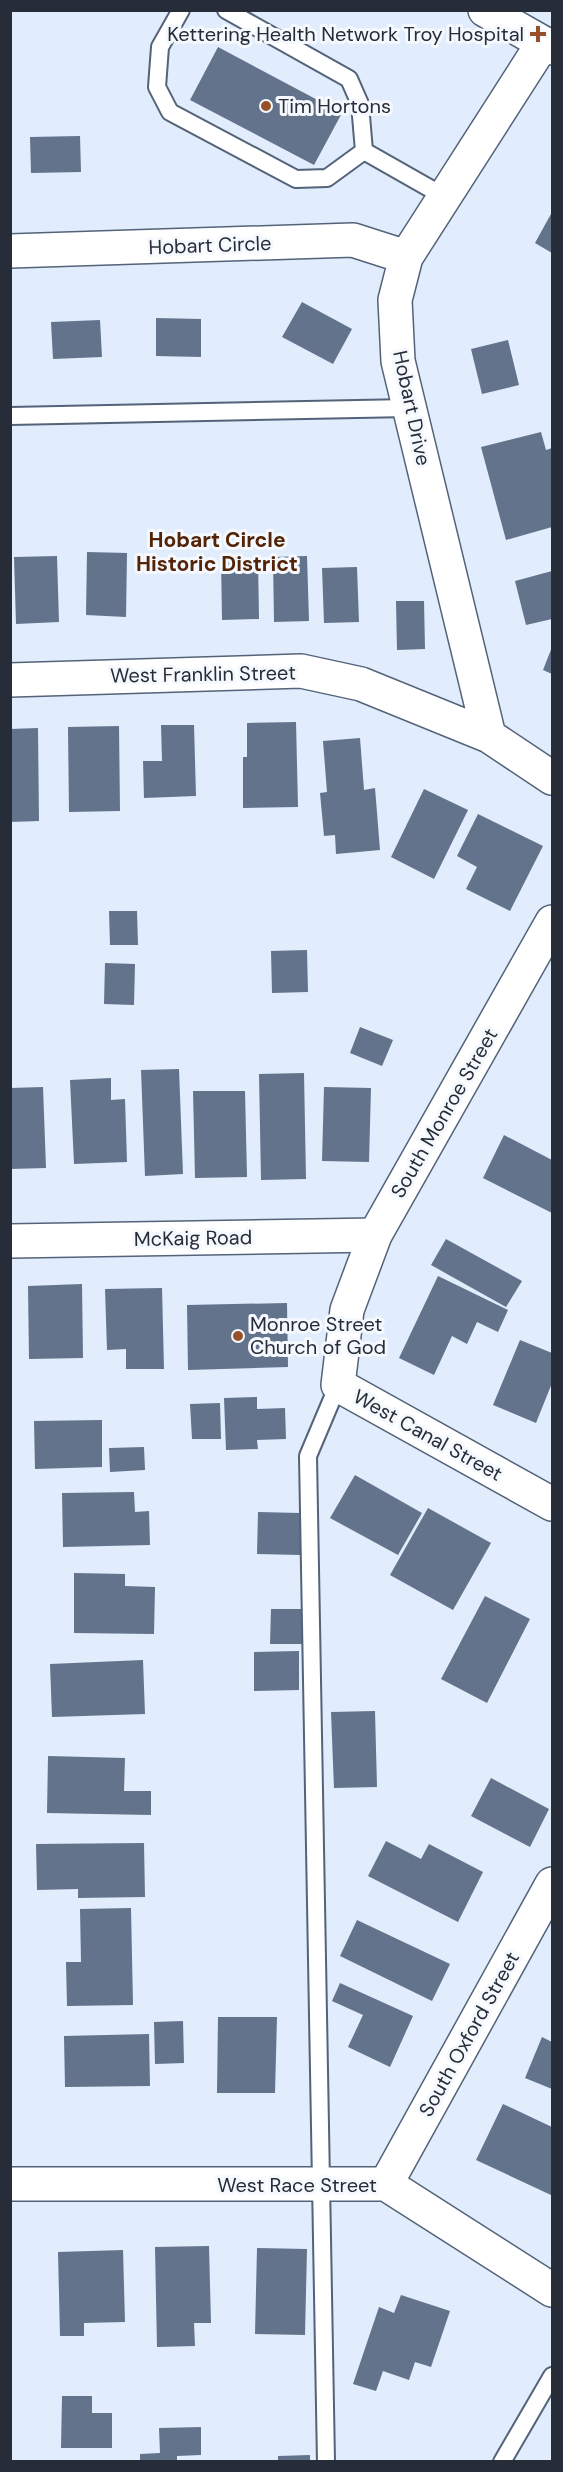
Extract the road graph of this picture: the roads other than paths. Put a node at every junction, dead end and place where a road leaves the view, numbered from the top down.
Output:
1 (181, 10) edge
2 (226, 10) edge
3 (485, 10) edge
4 (549, 39) edge
5 (364, 151) junction
6 (445, 197) junction
7 (10, 251) edge
8 (406, 257) junction
9 (410, 408) junction
10 (10, 416) edge
11 (10, 680) edge
12 (489, 735) junction
13 (552, 778) edge
14 (552, 922) edge
15 (375, 1235) junction
16 (10, 1241) edge
17 (347, 1310) joint
18 (338, 1385) junction
19 (552, 1504) edge
20 (552, 1884) edge
21 (10, 2184) edge
22 (320, 2184) junction
23 (386, 2184) junction
24 (552, 2290) edge
25 (552, 2376) edge
26 (326, 2462) edge
27 (502, 2462) edge

1 - 5 lane
2 - 5 lane
3 - 4 street
4 - 6 street, Hobart Drive
5 - 6 lane
6 - 8 street, Hobart Drive
7 - 8 street, Hobart Circle
8 - 9 street, Hobart Drive
9 - 10 lane
9 - 12 street, Hobart Drive
11 - 12 street, West Franklin Street
12 - 13 street, West Franklin Street
14 - 15 street, South Monroe Street
15 - 16 street, McKaig Road
15 - 17 street, South Monroe Street
17 - 18 street, West Canal Street
18 - 19 street, West Canal Street
18 - 22 lane
20 - 23 street, South Oxford Street
21 - 22 street, West Race Street
22 - 23 street, West Race Street
22 - 26 lane
23 - 24 street, West Race Street
25 - 27 lane

